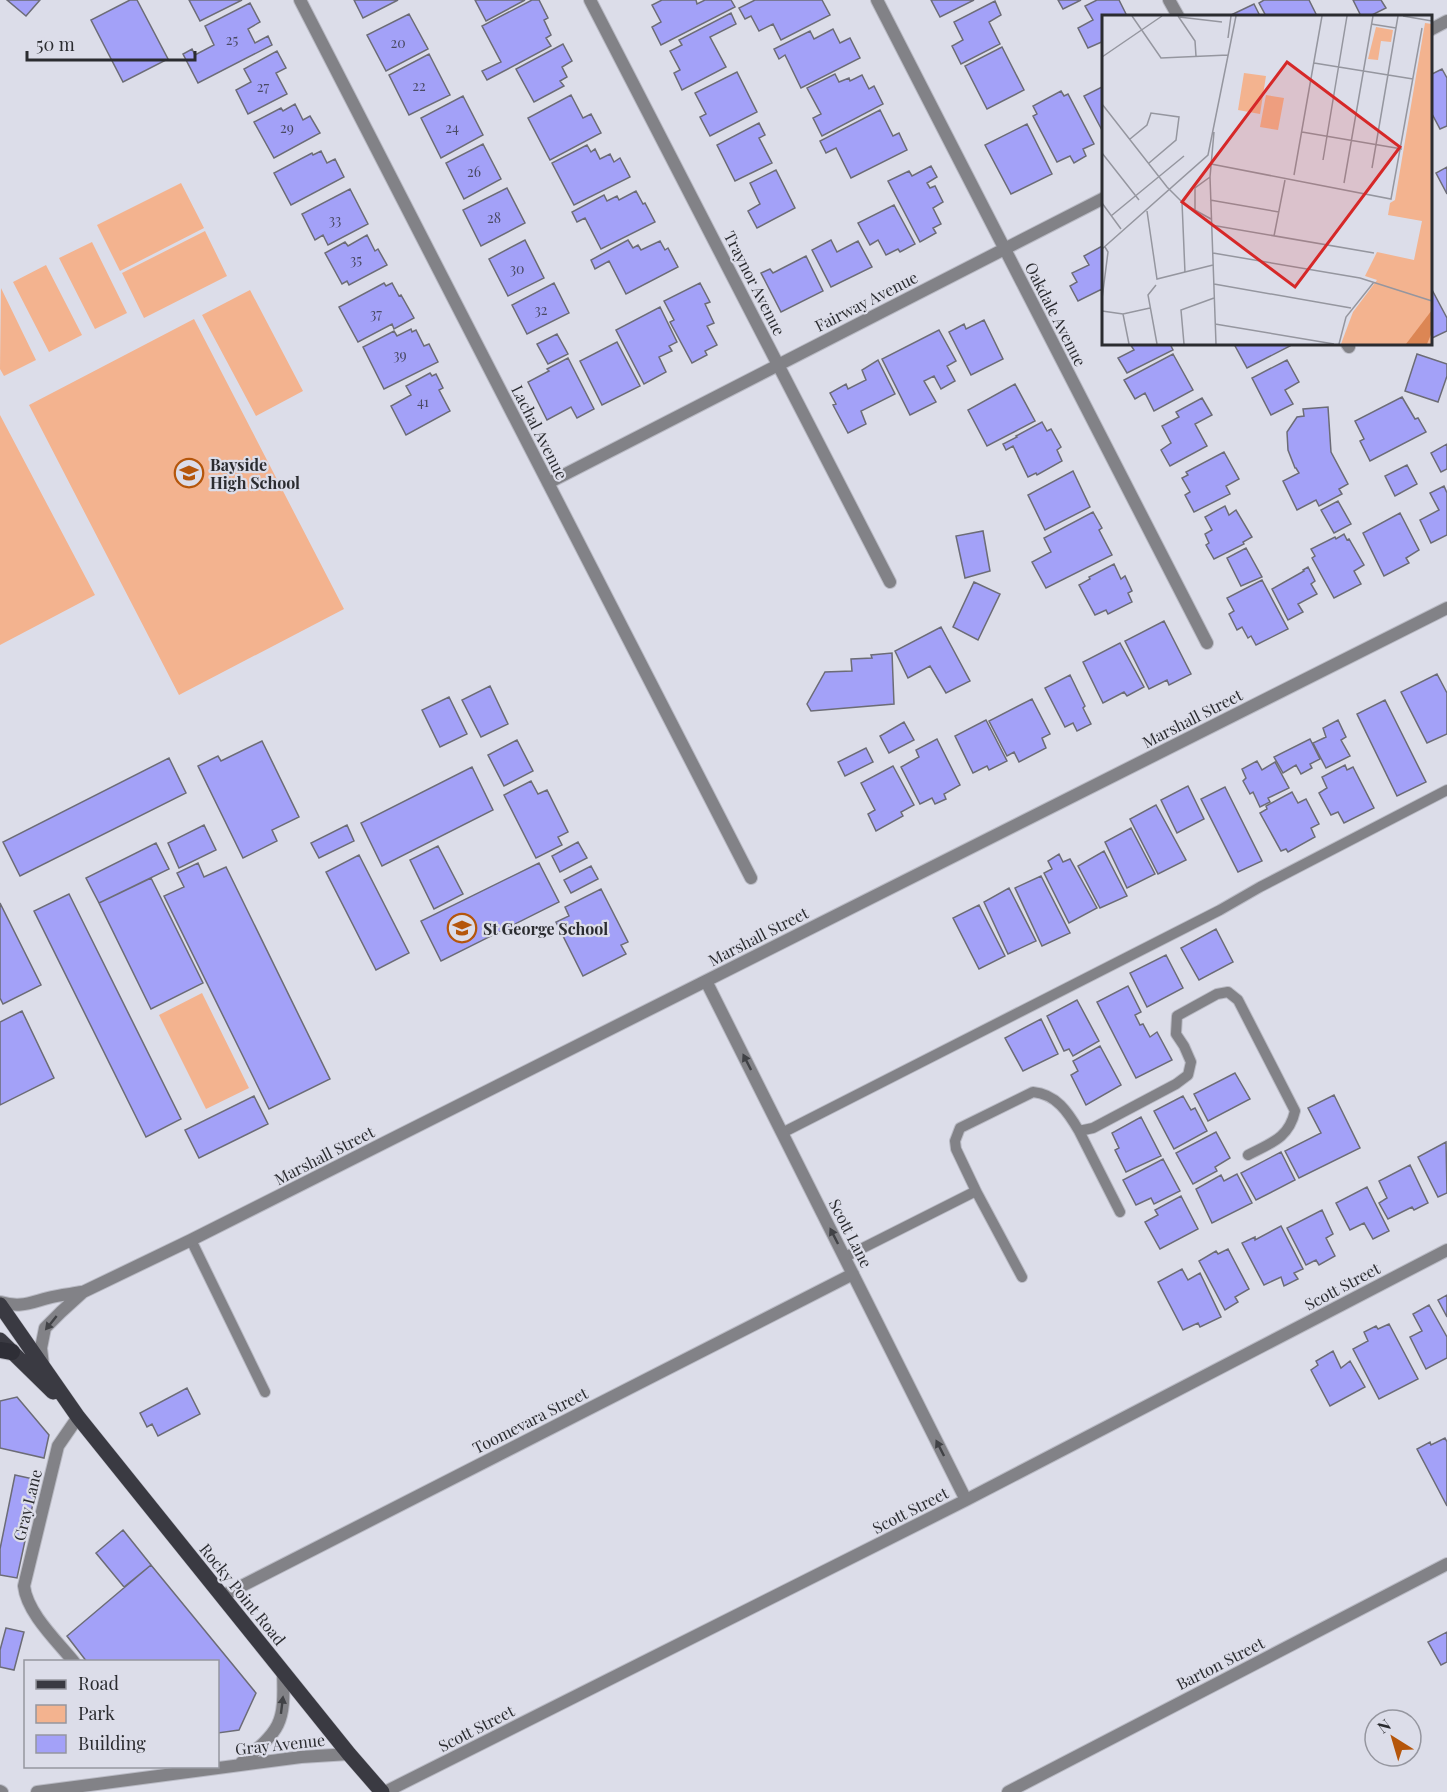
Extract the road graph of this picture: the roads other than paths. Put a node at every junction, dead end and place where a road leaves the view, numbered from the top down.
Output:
1 (300, 0) edge
2 (590, 0) edge
3 (877, 0) edge
4 (1169, 0) edge
5 (1177, 15) edge
6 (1447, 21) edge
7 (1432, 29) edge
8 (1102, 199) edge
9 (1004, 249) junction
10 (778, 365) junction
11 (548, 483) junction
12 (890, 582) dead end
13 (1447, 608) edge
14 (1207, 643) dead end
15 (1447, 790) edge
16 (751, 878) dead end
17 (706, 981) junction
18 (1079, 1131) junction
19 (783, 1133) junction
20 (1248, 1155) dead end
21 (976, 1191) junction
22 (1120, 1212) dead end
23 (191, 1240) junction
24 (1447, 1250) edge
25 (845, 1257) junction
26 (853, 1274) junction
27 (1022, 1277) dead end
28 (83, 1292) junction
29 (0, 1304) edge
30 (4, 1348) edge
31 (43, 1365) junction
32 (265, 1392) dead end
33 (78, 1417) junction
34 (966, 1500) junction
35 (1447, 1564) edge
36 (222, 1596) junction
37 (72, 1660) edge
38 (283, 1672) junction
39 (349, 1754) junction
40 (240, 1764) junction
41 (219, 1766) edge
42 (195, 1768) edge
43 (161, 1771) edge
44 (37, 1792) edge
45 (383, 1792) edge
46 (1008, 1792) edge

1 - 11 street, Lachal Avenue
2 - 10 street, Traynor Avenue
3 - 9 street, Oakdale Avenue
4 - 5 street
6 - 7 street
8 - 9 street, Fairway Avenue
9 - 10 street, Fairway Avenue
9 - 14 street, Oakdale Avenue
10 - 11 street, Fairway Avenue
10 - 12 street, Traynor Avenue
11 - 16 street, Lachal Avenue
13 - 17 street, Marshall Street
15 - 19 lane
19 -> 17 street, Scott Lane
17 - 23 street, Marshall Street
18 - 20 lane
18 - 21 lane
18 - 22 lane
25 -> 19 street, Scott Lane
21 - 25 lane
21 - 27 lane
23 - 28 street, Marshall Street
23 - 32 lane
24 - 34 street, Scott Street
25 - 26 street, Scott Lane
34 -> 26 street, Scott Lane
26 - 36 street, Toomevara Street
28 - 29 street, Marshall Street
28 -> 31 street, Marshall Street
29 - 31 main road, Rocky Point Road
30 - 33 main road, Rocky Point Road
31 - 33 main road, Rocky Point Road
33 - 36 main road, Rocky Point Road
33 - 37 street, Gray Lane
34 - 45 street, Scott Street
35 - 46 street, Barton Street
36 - 38 main road, Rocky Point Road
38 - 39 main road, Rocky Point Road
40 -> 38 street
39 - 40 street, Gray Avenue
39 - 45 main road, Rocky Point Road
40 - 41 street, Gray Avenue
42 - 43 street, Gray Avenue
43 - 44 street, Gray Avenue

